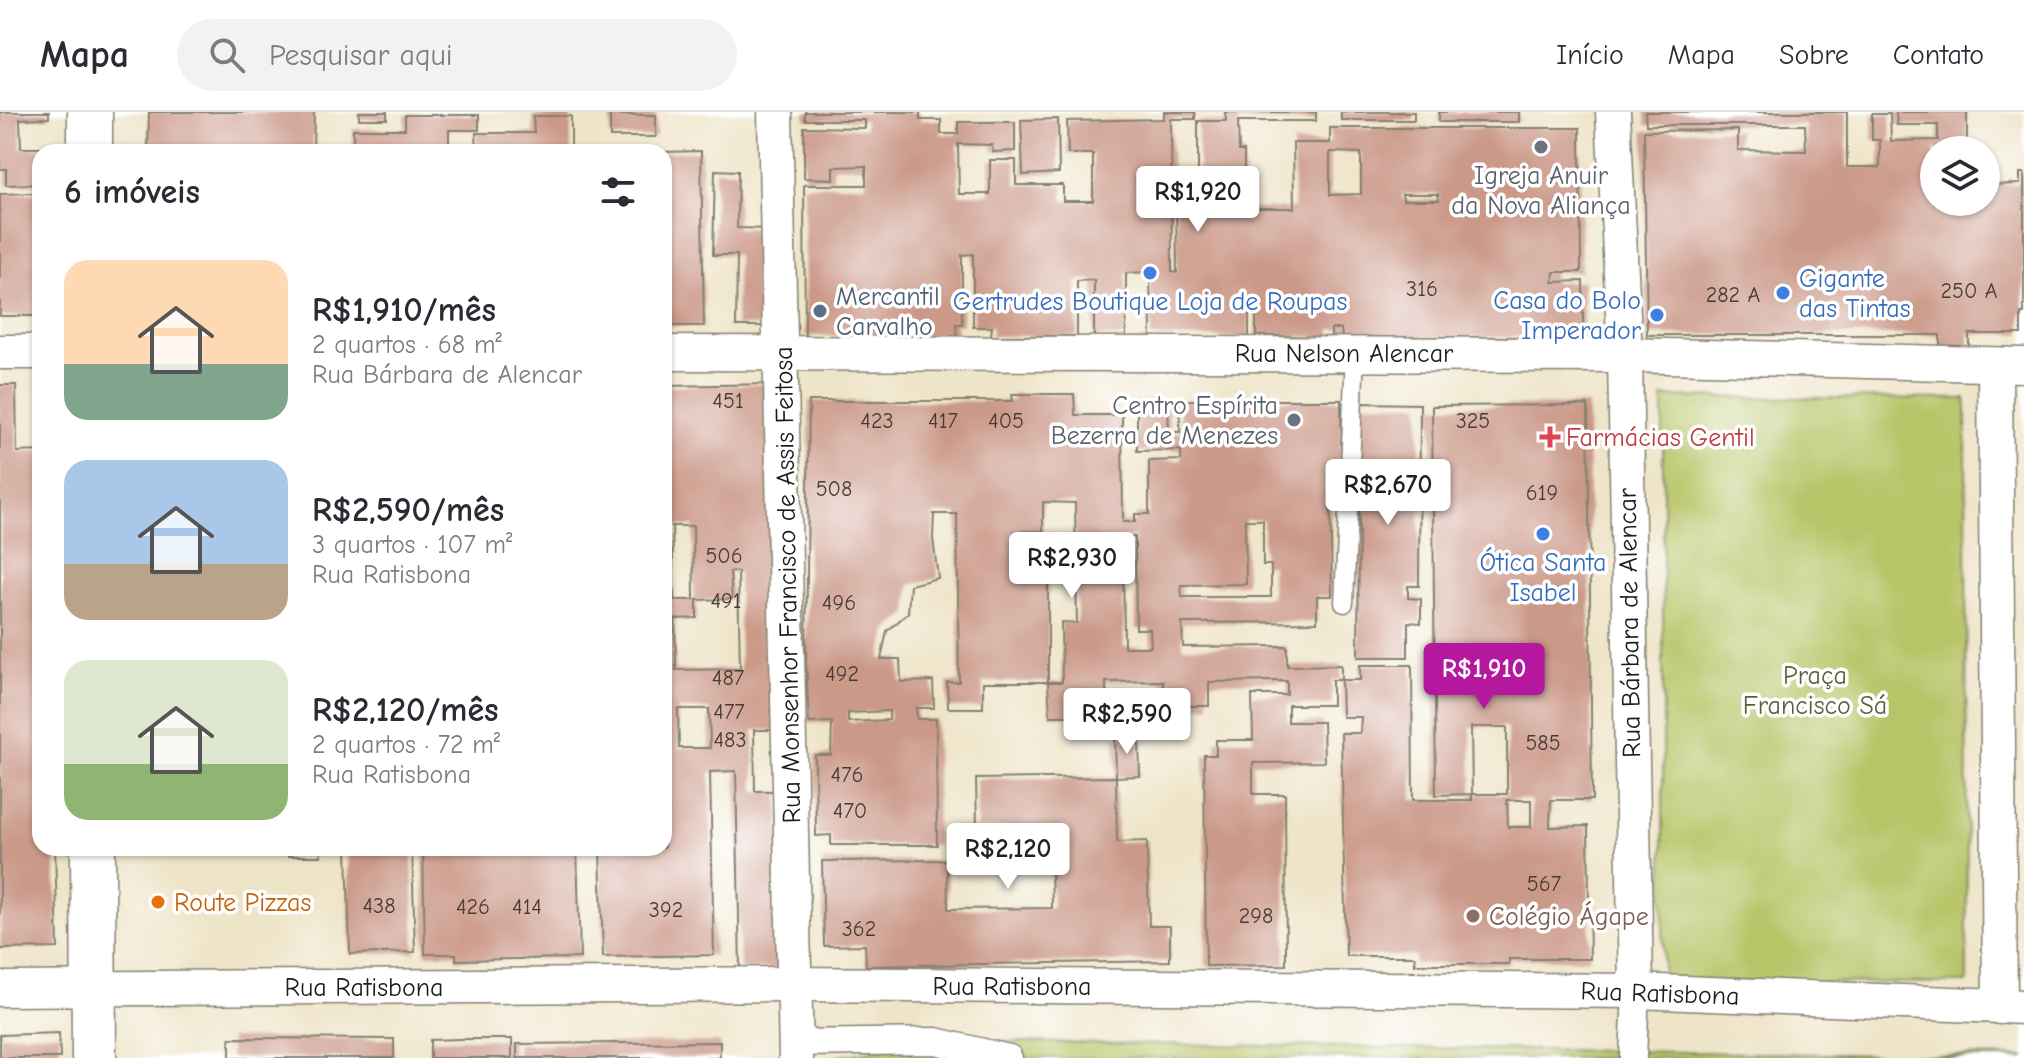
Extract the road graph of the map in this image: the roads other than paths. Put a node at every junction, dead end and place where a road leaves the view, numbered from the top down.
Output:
1 (90, 112) edge
2 (775, 112) edge
3 (1613, 112) edge
4 (90, 144) edge
5 (0, 352) edge
6 (32, 352) edge
7 (672, 353) edge
8 (1355, 353) junction
9 (782, 354) junction
10 (1625, 355) junction
11 (2010, 366) edge
12 (1344, 603) dead end
13 (93, 856) edge
14 (795, 984) junction
15 (94, 988) junction
16 (0, 989) edge
17 (1636, 991) junction
18 (2012, 1007) edge
19 (796, 1051) edge
20 (94, 1058) edge
21 (1009, 1058) edge
22 (1633, 1058) edge

1 - 4 main road
2 - 9 street, Rua Monsenhor Francisco de Assis Feitosa
3 - 10 street, Rua Bárbara de Alencar
5 - 6 street
7 - 9 street, Rua Nelson Alencar
8 - 9 street, Rua Nelson Alencar
8 - 10 street, Rua Nelson Alencar
8 - 12 lane
9 - 14 street, Rua Monsenhor Francisco de Assis Feitosa
10 - 11 street, Rua Nelson Alencar
10 - 17 street, Rua Bárbara de Alencar
11 - 18 street
13 - 15 main road
14 - 15 street, Rua Ratisbona
14 - 17 street, Rua Ratisbona
14 - 19 street, Rua Monsenhor Francisco de Assis Feitosa
15 - 16 street, Rua Ratisbona
15 - 20 main road
17 - 18 street, Rua Ratisbona
17 - 22 street
19 - 21 street

